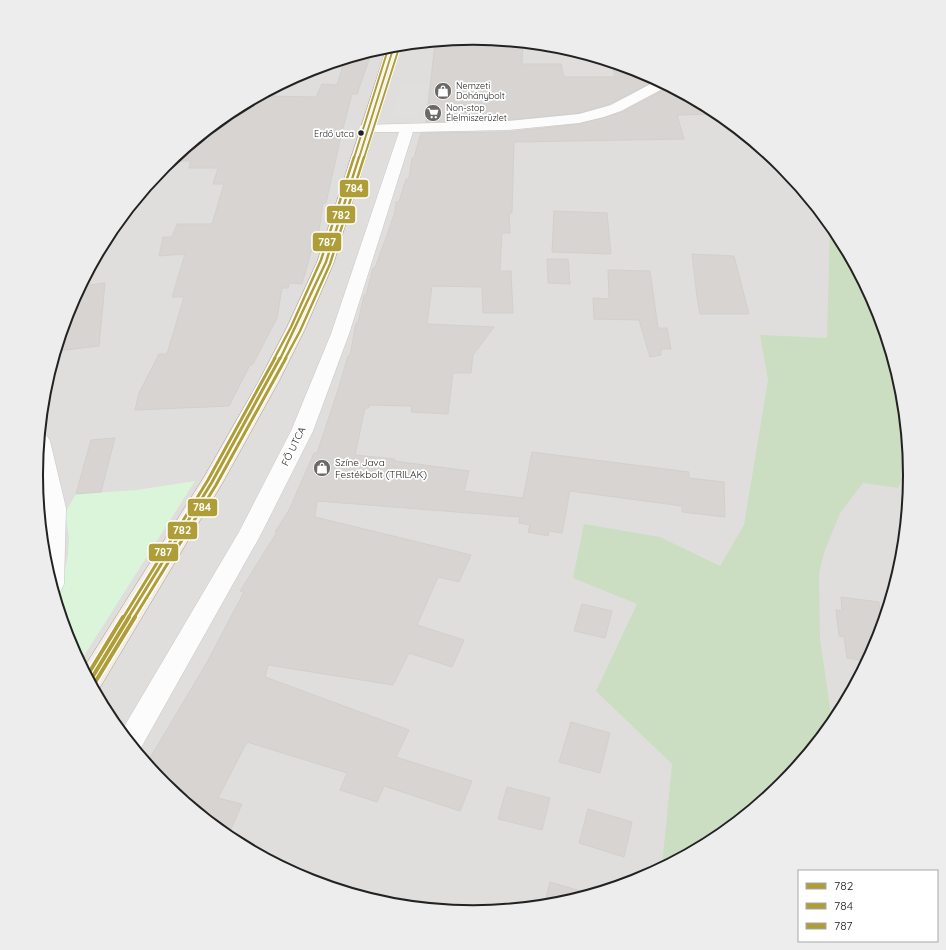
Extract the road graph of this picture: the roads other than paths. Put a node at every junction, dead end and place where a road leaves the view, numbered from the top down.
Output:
1 (392, 53) edge
2 (658, 87) edge
3 (366, 128) junction
4 (406, 128) junction
5 (44, 460) edge
6 (53, 566) edge
7 (93, 676) edge
8 (133, 738) edge

1 - 3 main road
2 - 4 street
3 - 4 street
3 - 7 main road
4 - 8 street, FŐ UTCA
5 - 6 street

